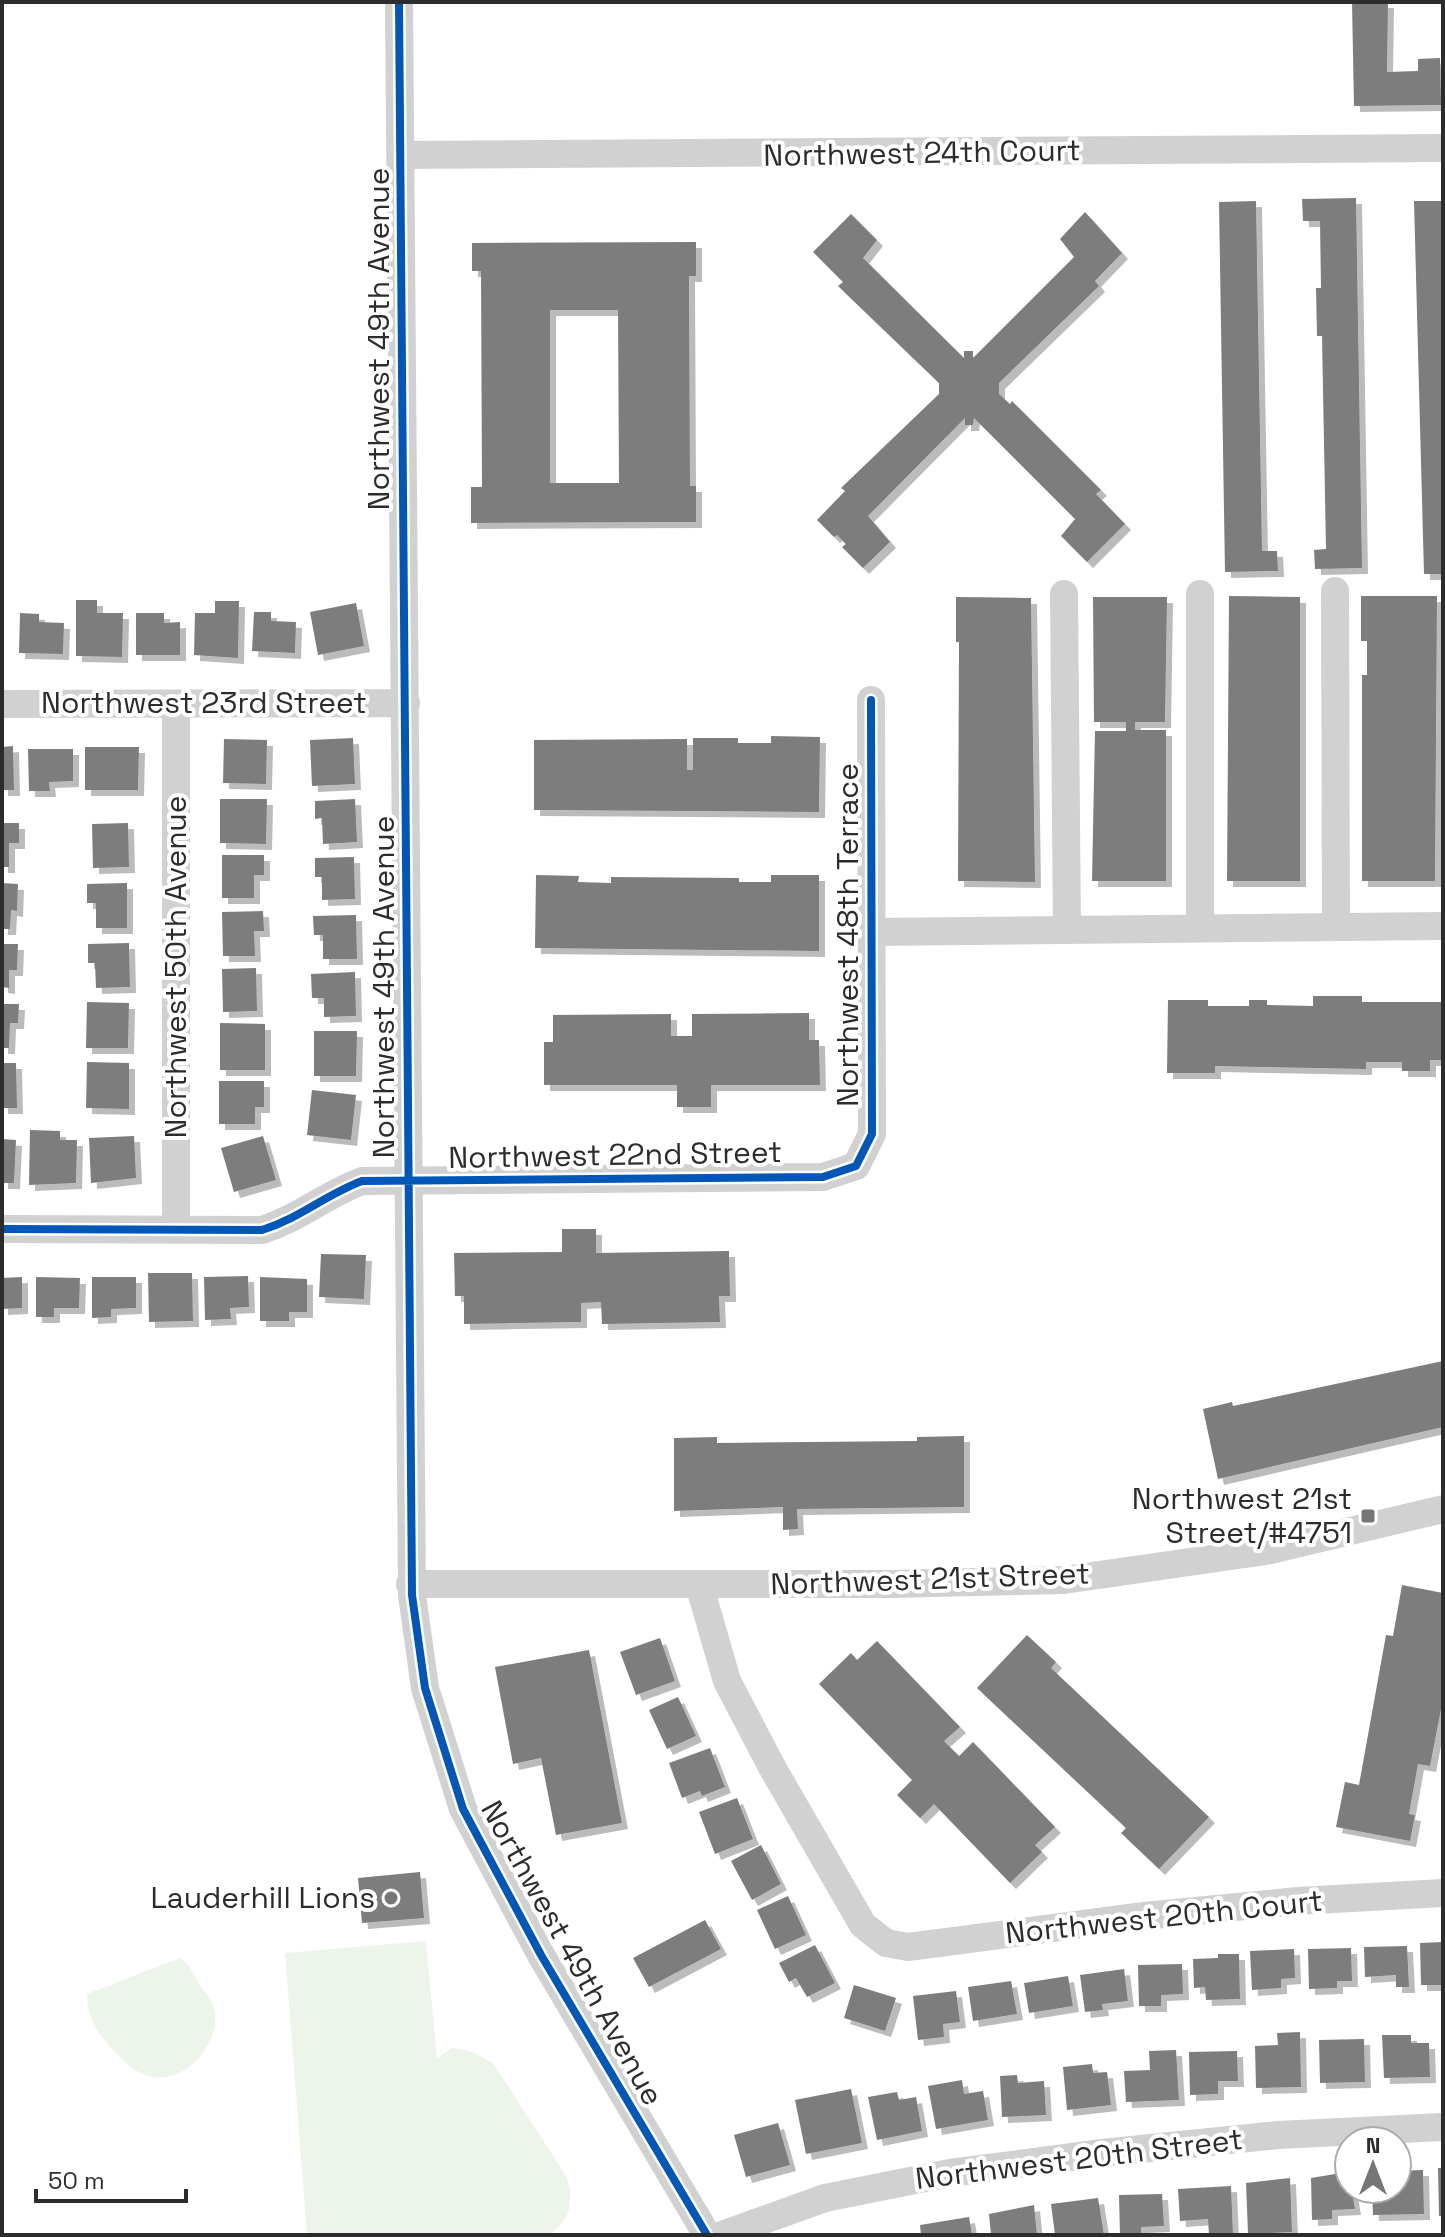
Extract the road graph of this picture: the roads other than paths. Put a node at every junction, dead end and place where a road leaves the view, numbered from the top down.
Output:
1 (399, 2) edge
2 (1443, 148) edge
3 (401, 155) junction
4 (1335, 591) dead end
5 (1064, 594) dead end
6 (1200, 594) dead end
7 (871, 700) dead end
8 (406, 703) junction
9 (2, 704) edge
10 (176, 704) junction
11 (1336, 926) junction
12 (1443, 926) edge
13 (1200, 928) junction
14 (1067, 930) junction
15 (872, 932) junction
16 (856, 1166) joint
17 (410, 1182) junction
18 (2, 1229) edge
19 (176, 1230) junction
20 (1443, 1509) edge
21 (410, 1584) junction
22 (699, 1584) junction
23 (1443, 1893) edge
24 (1443, 2127) edge
25 (707, 2235) edge
26 (722, 2235) edge

1 - 3 street, Northwest 49th Avenue
2 - 3 street, Northwest 24th Court
3 - 8 street, Northwest 49th Avenue
4 - 11 street
5 - 14 street
6 - 13 street
7 - 15 street, Northwest 48th Terrace
8 - 10 street, Northwest 23rd Street
8 - 17 street, Northwest 49th Avenue
9 - 10 street, Northwest 23rd Street
10 - 19 street, Northwest 50th Avenue
11 - 12 street
11 - 13 street
13 - 14 street
14 - 15 street
15 - 16 street, Northwest 48th Terrace
16 - 17 street, Northwest 22nd Street
17 - 19 street, Northwest 22nd Street
17 - 21 street, Northwest 49th Avenue
18 - 19 street, Northwest 22nd Street
20 - 22 street, Northwest 21st Street
21 - 22 street, Northwest 21st Street
21 - 25 street, Northwest 49th Avenue
22 - 23 street, Northwest 20th Court
24 - 26 street, Northwest 20th Street

